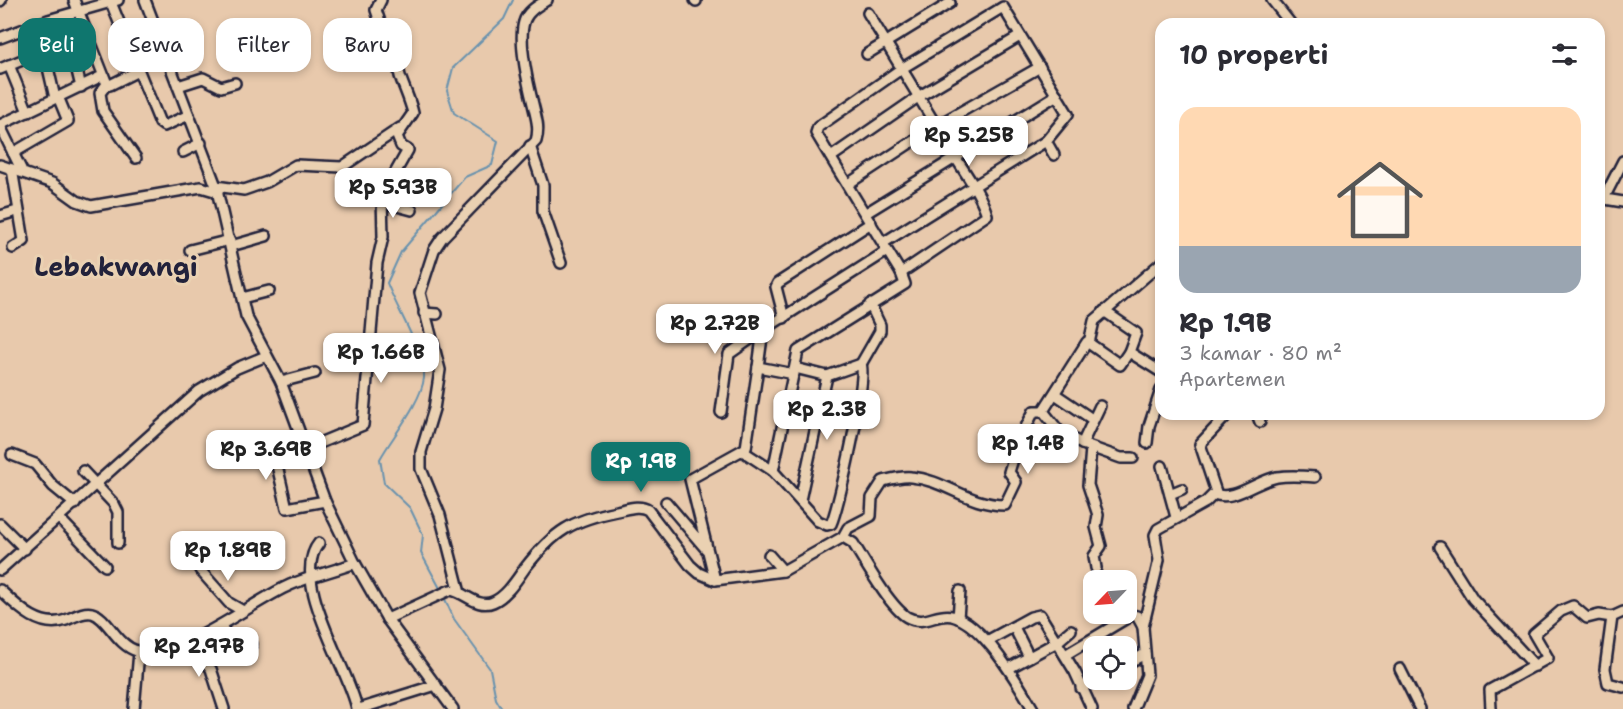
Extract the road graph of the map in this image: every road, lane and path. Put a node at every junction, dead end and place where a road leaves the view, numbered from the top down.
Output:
1 (74, 0) edge
2 (145, 0) edge
3 (381, 0) edge
4 (547, 0) edge
5 (1272, 0) edge
6 (113, 1) edge
7 (950, 3) dead end
8 (79, 11) junction
9 (868, 13) dead end
10 (57, 18) edge
11 (82, 18) edge
12 (119, 18) edge
13 (1287, 18) edge
14 (18, 31) edge
15 (1020, 36) junction
16 (0, 38) edge
17 (885, 42) junction
18 (96, 54) edge
19 (867, 54) dead end
20 (5, 67) edge
21 (1040, 67) junction
22 (901, 69) junction
23 (50, 72) edge
24 (77, 72) edge
25 (136, 72) edge
26 (138, 72) edge
27 (105, 80) junction
28 (235, 83) dead end
29 (178, 86) junction
30 (81, 87) junction
31 (1057, 95) junction
32 (918, 97) junction
33 (57, 98) junction
34 (28, 112) junction
35 (189, 114) junction
36 (0, 126) edge
37 (936, 126) junction
38 (400, 128) junction
39 (1046, 141) junction
40 (201, 143) junction
41 (530, 146) junction
42 (183, 152) dead end
43 (13, 153) junction
44 (1054, 155) dead end
45 (831, 157) junction
46 (136, 158) dead end
47 (956, 159) junction
48 (1623, 161) edge
49 (0, 165) edge
50 (17, 170) junction
51 (848, 184) junction
52 (973, 186) junction
53 (217, 189) junction
54 (1605, 191) edge
55 (1605, 199) edge
56 (382, 202) junction
57 (1623, 202) edge
58 (412, 210) dead end
59 (17, 211) junction
60 (866, 213) junction
61 (0, 216) edge
62 (871, 223) junction
63 (266, 236) dead end
64 (230, 243) junction
65 (885, 247) junction
66 (13, 248) dead end
67 (190, 250) dead end
68 (561, 263) dead end
69 (1155, 268) edge
70 (901, 273) junction
71 (270, 291) dead end
72 (242, 298) junction
73 (870, 304) junction
74 (1104, 311) junction
75 (424, 313) junction
76 (437, 314) dead end
77 (784, 318) junction
78 (763, 330) junction
79 (1089, 343) junction
80 (1128, 352) junction
81 (266, 356) junction
82 (861, 364) junction
83 (758, 367) junction
84 (1155, 368) edge
85 (795, 371) junction
86 (315, 373) dead end
87 (827, 376) junction
88 (286, 381) junction
89 (1055, 394) junction
90 (1100, 406) dead end
91 (1155, 408) edge
92 (1043, 411) junction
93 (721, 412) dead end
94 (1092, 419) junction
95 (1222, 420) edge
96 (1147, 443) dead end
97 (1086, 446) junction
98 (306, 448) junction
99 (744, 452) junction
100 (12, 455) dead end
101 (1133, 458) dead end
102 (1162, 466) dead end
103 (83, 471) dead end
104 (773, 471) junction
105 (1315, 477) dead end
106 (97, 483) junction
107 (1182, 489) dead end
108 (1170, 494) junction
109 (1214, 494) junction
110 (800, 500) junction
111 (325, 501) junction
112 (666, 502) dead end
113 (75, 504) junction
114 (1176, 518) junction
115 (59, 519) junction
116 (0, 524) edge
117 (844, 535) junction
118 (118, 543) dead end
119 (319, 543) dead end
120 (1440, 547) dead end
121 (26, 549) junction
122 (707, 551) junction
123 (769, 555) dead end
124 (355, 563) junction
125 (105, 566) dead end
126 (1096, 568) dead end
127 (0, 570) edge
128 (200, 570) dead end
129 (783, 571) junction
130 (311, 579) junction
131 (715, 580) junction
132 (0, 590) edge
133 (960, 591) dead end
134 (460, 593) junction
135 (243, 611) junction
136 (1623, 612) edge
137 (1612, 617) junction
138 (958, 618) junction
139 (387, 619) junction
140 (221, 625) junction
141 (1014, 627) junction
142 (1143, 627) junction
143 (1071, 630) dead end
144 (196, 640) junction
145 (987, 641) junction
146 (1057, 642) junction
147 (252, 644) dead end
148 (139, 652) junction
149 (1145, 654) junction
150 (1065, 656) junction
151 (1029, 657) junction
152 (1137, 658) edge
153 (1535, 666) junction
154 (1009, 668) junction
155 (1400, 669) dead end
156 (436, 685) junction
157 (1623, 687) edge
158 (1081, 688) joint
159 (134, 709) edge
160 (224, 709) edge
161 (358, 709) edge
162 (453, 709) edge
163 (1033, 709) edge
164 (1092, 709) edge
165 (1133, 709) edge
166 (1420, 709) edge
167 (1491, 709) edge

1 - 8 street
2 - 29 street
3 - 38 street
4 - 41 street
5 - 13 street
6 - 8 street
6 - 12 street
7 - 17 street
8 - 10 street
8 - 11 street
9 - 17 street
14 - 16 street
15 - 21 street
15 - 22 street
15 - 32 street
17 - 19 street
17 - 22 street
18 - 27 street
20 - 34 street
21 - 31 street
21 - 37 street
22 - 32 street
22 - 45 street
23 - 33 street
24 - 30 street
25 - 27 street
26 - 35 street
27 - 30 street
27 - 46 street
28 - 29 street
29 - 35 street
30 - 33 street
31 - 39 street
31 - 47 street
32 - 37 street
32 - 45 street
33 - 34 street
33 - 43 street
34 - 36 street
35 - 40 street
36 - 43 street
37 - 47 street
37 - 51 street
38 - 53 street
38 - 56 street
39 - 44 street
39 - 52 street
40 - 42 street
40 - 53 street
41 - 68 street
41 - 75 street
43 - 50 street
45 - 51 street
47 - 52 street
47 - 60 street
48 - 54 street
49 - 50 street
50 - 53 street
50 - 59 street
51 - 60 street
52 - 65 street
52 - 70 street
53 - 64 street
55 - 57 street
56 - 58 street
56 - 98 street
59 - 61 street
59 - 66 street
60 - 62 street
62 - 65 street
62 - 77 street
63 - 64 street
64 - 67 street
64 - 72 street
65 - 70 street
65 - 77 street
69 - 74 street
70 - 73 street
71 - 72 street
72 - 81 street
73 - 82 street
73 - 85 street
74 - 79 street
74 - 80 street
75 - 76 street
75 - 134 street
77 - 78 street
78 - 83 street
78 - 93 street
79 - 80 street
79 - 89 street
80 - 84 street
81 - 88 street
81 - 106 street
82 - 87 street
82 - 110 street
83 - 85 street
83 - 99 street
85 - 87 street
85 - 104 street
86 - 88 street
87 - 110 street
88 - 98 street
89 - 92 street
89 - 94 street
90 - 94 street
91 - 96 street
92 - 97 street
92 - 117 street
94 - 97 street
95 - 109 street
97 - 101 street
97 - 126 street
98 - 111 street
98 - 111 street
99 - 104 street
99 - 122 street
100 - 113 street
102 - 108 street
103 - 106 street
104 - 110 street
105 - 109 street
106 - 113 street
106 - 118 street
107 - 108 street
108 - 114 street
109 - 114 street
111 - 124 street
112 - 122 street
113 - 115 street
114 - 142 street
115 - 121 street
115 - 125 street
116 - 121 street
117 - 129 street
117 - 138 street
119 - 130 street
120 - 153 street
121 - 127 street
122 - 131 street
123 - 129 street
124 - 130 street
124 - 139 street
128 - 135 street
129 - 131 street
130 - 135 street
130 - 161 street
131 - 134 street
132 - 148 street
133 - 138 street
134 - 139 street
135 - 140 street
136 - 137 street
137 - 153 street
137 - 157 street
138 - 145 street
139 - 156 street
140 - 144 street
140 - 147 street
141 - 145 street
141 - 146 street
141 - 151 street
142 - 149 street
142 - 150 street
143 - 146 street
144 - 148 street
144 - 160 street
145 - 154 street
146 - 150 street
146 - 151 street
148 - 159 street
149 - 152 street
149 - 165 street
150 - 158 street
151 - 154 street
153 - 167 street
154 - 163 street
155 - 166 street
156 - 161 street
156 - 162 street
158 - 164 street

